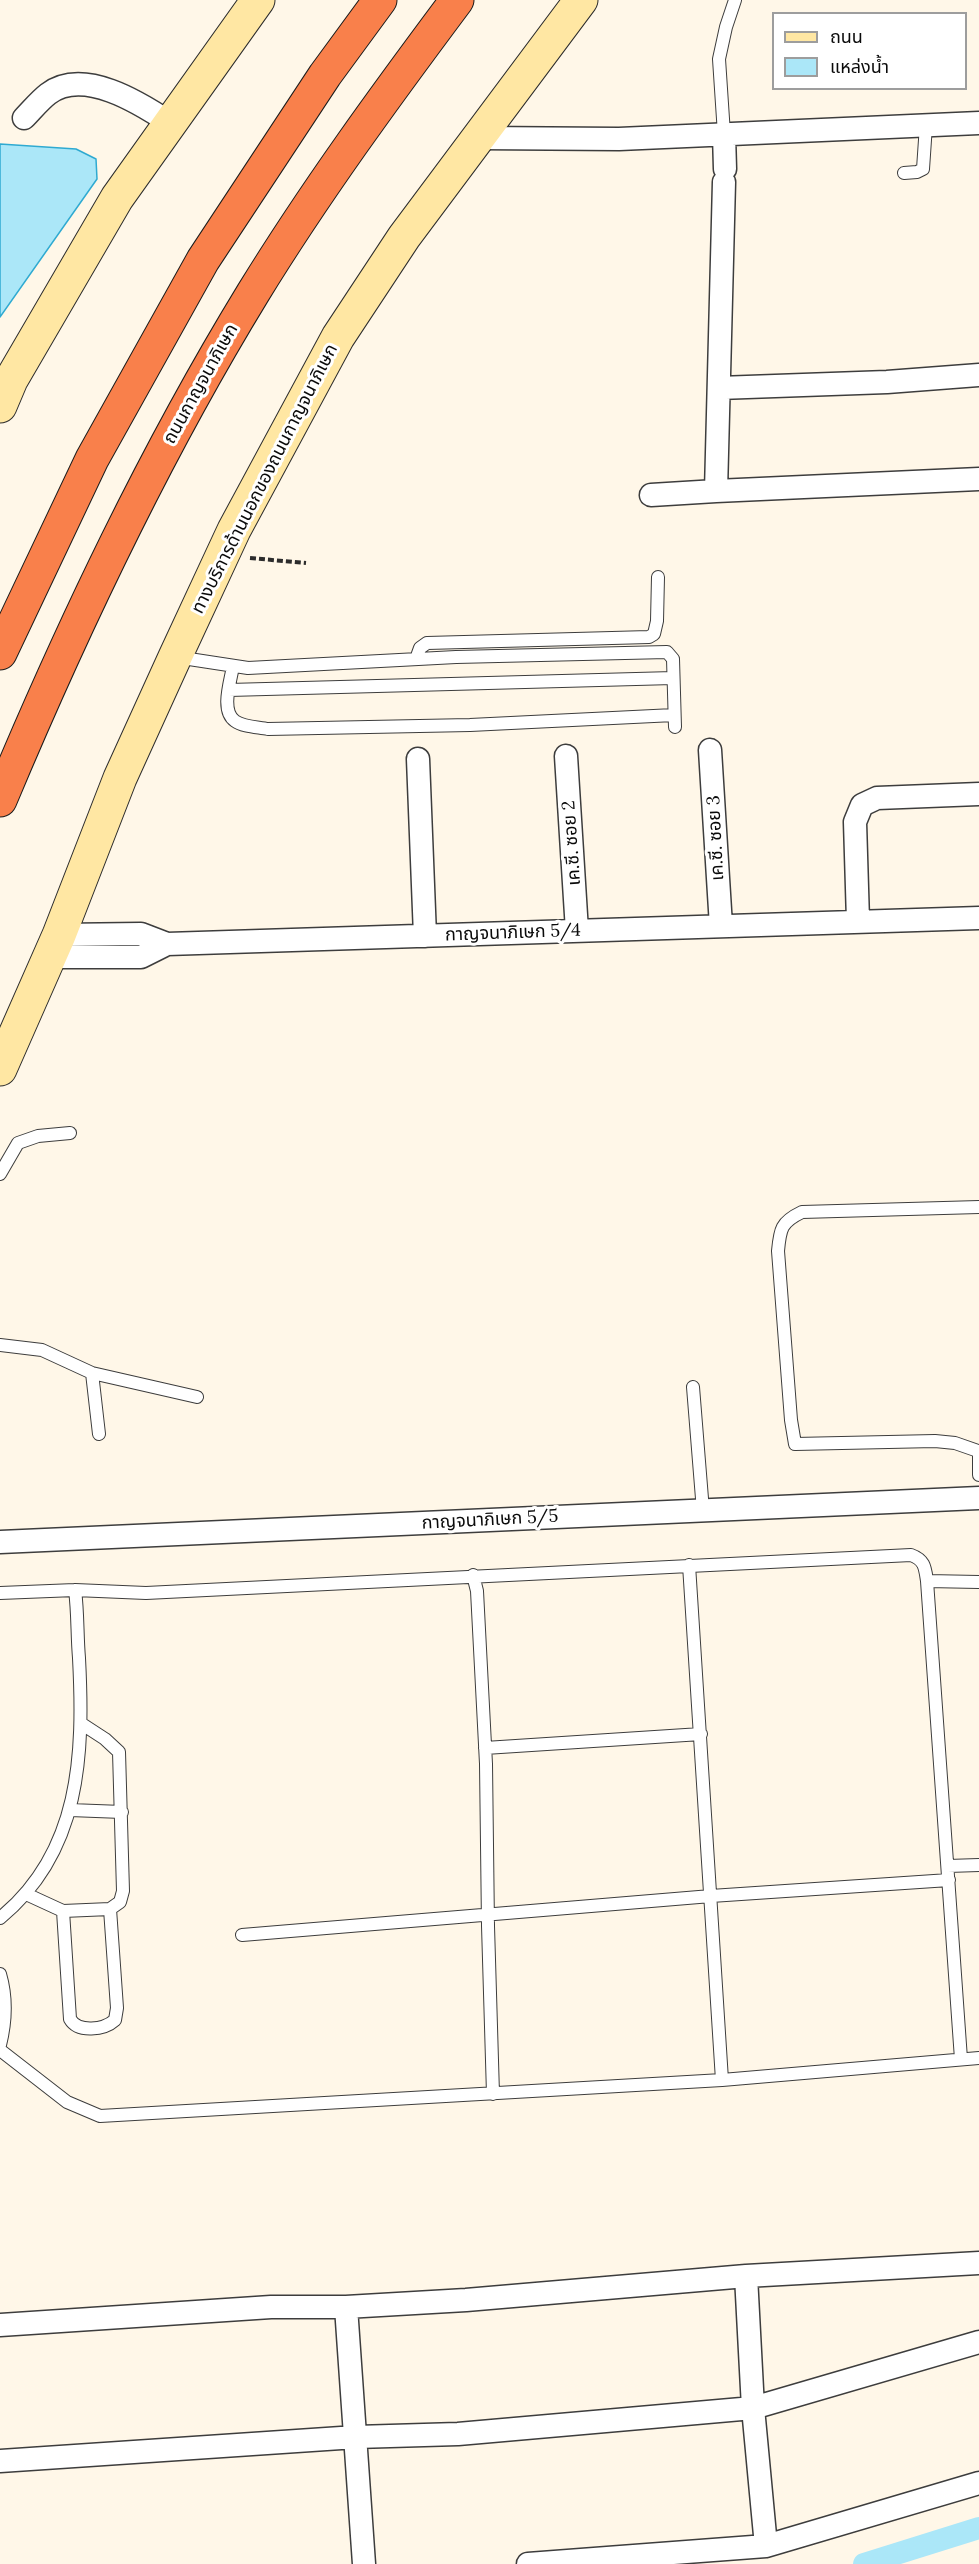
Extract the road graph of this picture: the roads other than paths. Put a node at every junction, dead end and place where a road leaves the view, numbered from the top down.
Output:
1 (258, 0) edge
2 (380, 0) edge
3 (457, 0) edge
4 (581, 0) edge
5 (735, 0) edge
6 (24, 118) dead end
7 (170, 123) junction
8 (979, 123) edge
9 (926, 125) junction
10 (724, 134) junction
11 (479, 138) junction
12 (904, 173) dead end
13 (979, 375) edge
14 (718, 388) junction
15 (0, 406) edge
16 (979, 479) edge
17 (716, 491) junction
18 (651, 495) dead end
19 (658, 577) dead end
20 (0, 653) edge
21 (175, 657) junction
22 (416, 659) junction
23 (233, 666) junction
24 (674, 678) junction
25 (229, 690) junction
26 (710, 750) dead end
27 (567, 756) dead end
28 (418, 759) dead end
29 (979, 794) edge
30 (0, 800) edge
31 (979, 918) edge
32 (858, 921) junction
33 (721, 926) junction
34 (577, 931) junction
35 (425, 936) junction
36 (54, 946) junction
37 (0, 1069) edge
38 (70, 1133) dead end
39 (0, 1174) edge
40 (979, 1207) edge
41 (0, 1345) edge
42 (92, 1373) junction
43 (693, 1387) dead end
44 (197, 1397) dead end
45 (99, 1434) dead end
46 (978, 1451) edge
47 (979, 1475) edge
48 (979, 1498) edge
49 (703, 1511) junction
50 (0, 1542) edge
51 (689, 1565) junction
52 (473, 1575) junction
53 (927, 1581) junction
54 (979, 1582) edge
55 (75, 1590) junction
56 (0, 1593) edge
57 (82, 1724) junction
58 (701, 1734) junction
59 (485, 1748) junction
60 (70, 1810) junction
61 (122, 1812) junction
62 (979, 1865) edge
63 (948, 1866) junction
64 (949, 1880) junction
65 (26, 1894) junction
66 (711, 1896) junction
67 (111, 1909) junction
68 (63, 1911) junction
69 (488, 1915) junction
70 (0, 1918) edge
71 (242, 1935) dead end
72 (0, 1974) edge
73 (0, 2045) edge
74 (0, 2050) edge
75 (979, 2058) edge
76 (961, 2059) junction
77 (722, 2079) junction
78 (493, 2094) junction
79 (979, 2263) edge
80 (746, 2276) junction
81 (346, 2307) junction
82 (0, 2325) edge
83 (979, 2342) edge
84 (753, 2408) junction
85 (356, 2437) junction
86 (0, 2461) edge
87 (979, 2483) edge
88 (766, 2546) junction
89 (364, 2564) edge
90 (528, 2564) edge

1 - 7 main road
2 - 20 highway
3 - 30 highway, ถนนกาญจนาภิเษก
4 - 11 main road, ทางบริการด้านนอกของถนนกาญจนาภิเษก
5 - 10 lane
6 - 7 street
7 - 15 main road
8 - 9 street
9 - 10 street
9 - 12 lane
10 - 11 street
10 - 14 street
11 - 21 main road, ทางบริการด้านนอกของถนนกาญจนาภิเษก
13 - 14 street
14 - 17 street
16 - 17 street
17 - 18 street
19 - 22 lane
21 - 23 lane
21 - 36 main road, ทางบริการด้านนอกของถนนกาญจนาภิเษก
22 - 23 lane
22 - 24 lane
23 - 25 lane
24 - 25 lane
24 - 25 lane
26 - 33 street, เค.ซี. ซอย 3
27 - 34 street, เค.ซี. ซอย 2
28 - 35 street
29 - 32 street
31 - 32 street, กาญจนาภิเษก 5/4
32 - 33 street, กาญจนาภิเษก 5/4
33 - 34 street, กาญจนาภิเษก 5/4
34 - 35 street, กาญจนาภิเษก 5/4
35 - 36 street, กาญจนาภิเษก 5/4
36 - 37 main road, ทางบริการด้านนอกของถนนกาญจนาภิเษก
38 - 39 lane
40 - 46 lane
41 - 42 lane
42 - 44 lane
42 - 45 lane
43 - 49 lane
46 - 47 lane
48 - 49 street, กาญจนาภิเษก 5/5
49 - 50 street, กาญจนาภิเษก 5/5
51 - 52 lane
51 - 53 lane
51 - 58 lane
52 - 55 lane
52 - 59 lane
53 - 54 lane
53 - 63 lane
55 - 56 lane
55 - 57 lane
57 - 60 lane
57 - 61 lane
58 - 59 lane
58 - 66 lane
59 - 69 lane
60 - 61 lane
60 - 65 lane
61 - 67 lane
62 - 63 lane
63 - 64 lane
64 - 66 lane
64 - 76 lane
65 - 68 lane
65 - 70 lane
66 - 69 lane
66 - 77 lane
67 - 68 lane
67 - 68 lane
69 - 71 lane
69 - 78 lane
72 - 73 lane
74 - 78 lane
75 - 76 lane
76 - 77 lane
77 - 78 lane
79 - 80 street
80 - 81 street
80 - 84 street
81 - 82 street
81 - 85 street
83 - 84 street
84 - 85 street
84 - 88 street
85 - 86 street
85 - 89 street
87 - 88 street
88 - 90 street

